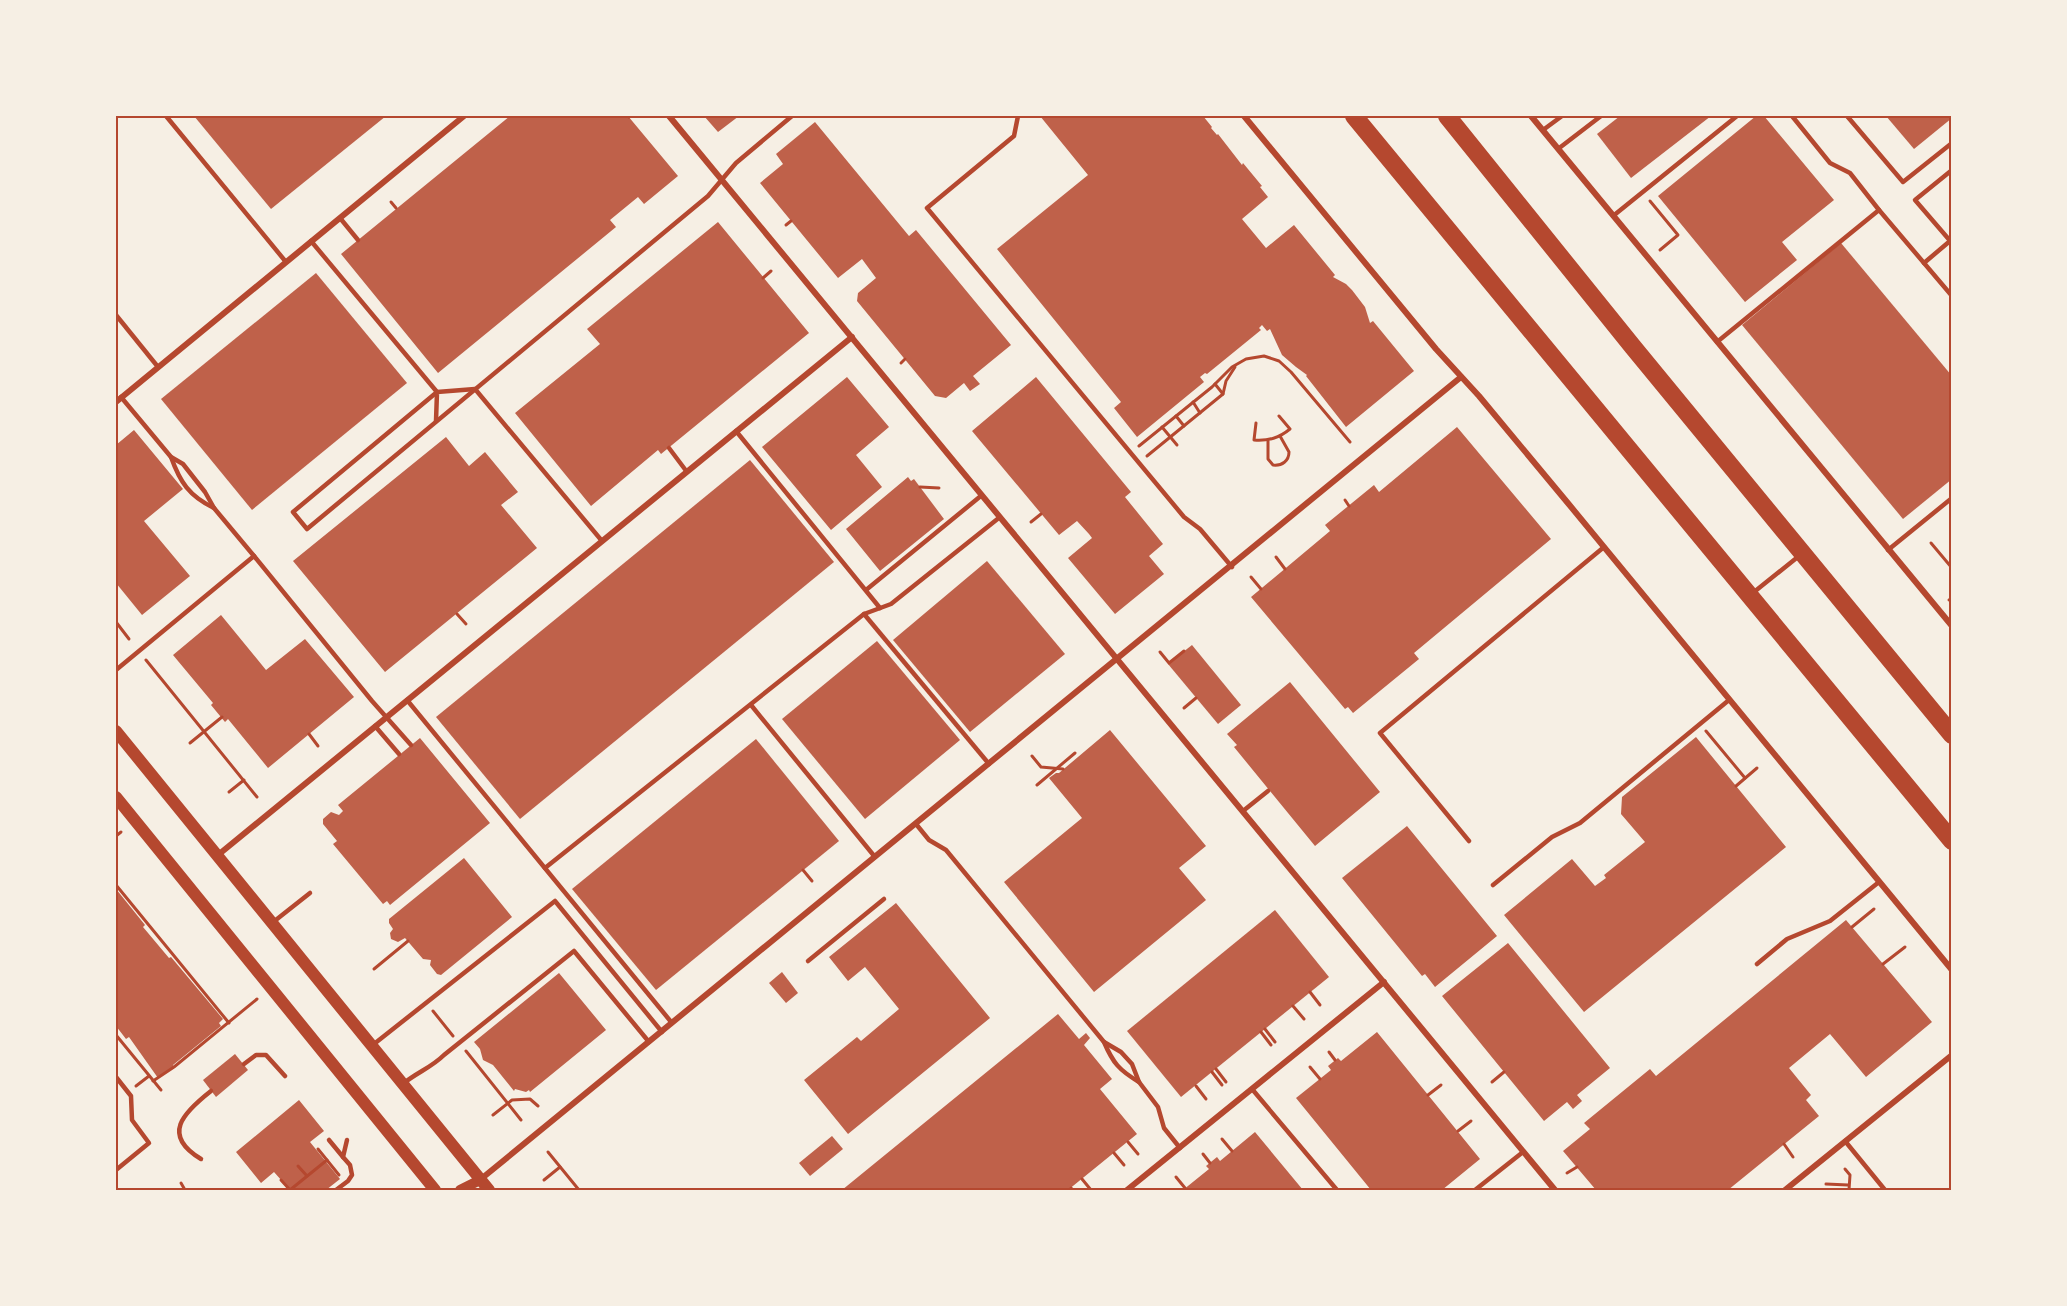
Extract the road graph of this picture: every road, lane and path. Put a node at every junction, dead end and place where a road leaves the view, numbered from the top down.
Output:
1 (166, 116) edge
2 (464, 116) edge
3 (669, 116) edge
4 (792, 116) edge
5 (1018, 116) edge
6 (1244, 116) edge
7 (1354, 116) edge
8 (1447, 116) edge
9 (1531, 116) edge
10 (1562, 116) edge
11 (1601, 116) edge
12 (1737, 116) edge
13 (1792, 116) edge
14 (1847, 116) edge
15 (1543, 130) junction
16 (1952, 143) edge
17 (1558, 149) junction
18 (1952, 170) edge
19 (721, 180) junction
20 (1649, 199) dead end
21 (392, 202) dead end
22 (396, 208) dead end
23 (1879, 210) junction
24 (1613, 216) junction
25 (340, 218) junction
26 (791, 221) dead end
27 (786, 225) dead end
28 (358, 240) dead end
29 (311, 241) junction
30 (1951, 242) edge
31 (1660, 250) dead end
32 (286, 262) junction
33 (1924, 262) junction
34 (771, 271) dead end
35 (763, 278) dead end
36 (1952, 296) edge
37 (116, 315) edge
38 (852, 337) junction
39 (1717, 342) junction
40 (1282, 354) dead end
41 (905, 359) dead end
42 (1279, 361) junction
43 (901, 363) dead end
44 (1238, 363) junction
45 (158, 367) junction
46 (1461, 377) junction
47 (1214, 383) junction
48 (476, 389) junction
49 (436, 392) junction
50 (1223, 394) junction
51 (118, 399) edge
52 (1192, 402) junction
53 (1200, 412) junction
54 (1176, 416) junction
55 (1279, 416) dead end
56 (436, 421) junction
57 (1256, 423) dead end
58 (1184, 426) junction
59 (1162, 427) junction
60 (736, 431) junction
61 (1280, 436) junction
62 (1170, 437) junction
63 (1268, 441) junction
64 (1350, 442) dead end
65 (1177, 445) dead end
66 (1140, 446) dead end
67 (669, 448) dead end
68 (1147, 456) dead end
69 (171, 457) junction
70 (687, 472) junction
71 (920, 487) dead end
72 (939, 488) dead end
73 (982, 495) junction
74 (1952, 498) edge
75 (1345, 500) dead end
76 (1349, 506) dead end
77 (214, 508) junction
78 (1041, 514) dead end
79 (1000, 517) junction
80 (1031, 522) dead end
81 (602, 541) junction
82 (1931, 543) dead end
83 (1604, 547) junction
84 (1888, 550) junction
85 (1802, 553) junction
86 (254, 556) junction
87 (1276, 557) dead end
88 (1232, 567) junction
89 (1952, 568) edge
90 (1285, 569) dead end
91 (1251, 577) dead end
92 (1261, 589) dead end
93 (866, 590) junction
94 (1750, 596) junction
95 (880, 608) junction
96 (457, 614) dead end
97 (864, 614) junction
98 (116, 622) edge
99 (466, 624) dead end
100 (1952, 626) edge
101 (129, 639) dead end
102 (1184, 651) dead end
103 (1160, 652) dead end
104 (147, 660) dead end
105 (1118, 660) junction
106 (116, 670) edge
107 (1196, 698) dead end
108 (407, 700) junction
109 (1729, 700) junction
110 (751, 705) junction
111 (1184, 708) dead end
112 (222, 717) dead end
113 (387, 717) junction
114 (375, 726) junction
115 (1706, 730) dead end
116 (116, 731) edge
117 (204, 731) junction
118 (309, 734) dead end
119 (1952, 735) edge
120 (190, 743) dead end
121 (411, 745) dead end
122 (318, 746) dead end
123 (1076, 753) dead end
124 (399, 754) dead end
125 (1032, 756) dead end
126 (989, 764) junction
127 (1757, 768) dead end
128 (1056, 769) junction
129 (1063, 769) dead end
130 (1745, 778) junction
131 (244, 780) junction
132 (1036, 785) dead end
133 (1736, 786) dead end
134 (1268, 791) dead end
135 (229, 792) dead end
136 (257, 796) dead end
137 (116, 797) edge
138 (1243, 811) junction
139 (916, 824) junction
140 (121, 832) dead end
141 (116, 836) edge
142 (1469, 841) dead end
143 (1952, 841) edge
144 (218, 855) junction
145 (875, 857) junction
146 (545, 868) junction
147 (803, 870) dead end
148 (812, 881) dead end
149 (1879, 882) junction
150 (116, 885) edge
151 (1494, 885) dead end
152 (310, 892) dead end
153 (565, 893) junction
154 (884, 899) dead end
155 (555, 901) junction
156 (1874, 909) dead end
157 (272, 923) junction
158 (1852, 927) dead end
159 (408, 941) dead end
160 (1905, 946) dead end
161 (808, 961) dead end
162 (1757, 964) dead end
163 (1883, 964) dead end
164 (374, 969) dead end
165 (1952, 970) edge
166 (1384, 982) junction
167 (1310, 992) dead end
168 (257, 999) dead end
169 (1320, 1005) dead end
170 (1293, 1006) dead end
171 (1304, 1019) dead end
172 (441, 1021) dead end
173 (229, 1023) junction
174 (672, 1023) junction
175 (1265, 1029) dead end
176 (662, 1032) junction
177 (1261, 1032) dead end
178 (116, 1035) edge
179 (454, 1037) dead end
180 (649, 1042) junction
181 (1104, 1042) junction
182 (1275, 1042) dead end
183 (371, 1045) junction
184 (1271, 1045) dead end
185 (464, 1050) dead end
186 (1329, 1052) dead end
187 (1952, 1055) edge
188 (145, 1059) dead end
189 (1335, 1060) dead end
190 (139, 1064) junction
191 (244, 1064) dead end
192 (1310, 1067) dead end
193 (1216, 1069) dead end
194 (1212, 1072) dead end
195 (1504, 1072) dead end
196 (285, 1076) dead end
197 (116, 1077) edge
198 (1320, 1079) dead end
199 (153, 1081) junction
200 (1139, 1082) junction
201 (1226, 1082) dead end
202 (1492, 1082) dead end
203 (403, 1084) junction
204 (1441, 1085) dead end
205 (1196, 1086) dead end
206 (1222, 1086) dead end
207 (1252, 1089) junction
208 (161, 1090) dead end
209 (211, 1090) dead end
210 (1428, 1095) dead end
211 (1206, 1099) dead end
212 (508, 1103) junction
213 (537, 1106) dead end
214 (493, 1115) dead end
215 (521, 1120) dead end
216 (1471, 1121) dead end
217 (1458, 1131) dead end
218 (1222, 1139) dead end
219 (329, 1140) dead end
220 (347, 1140) dead end
221 (1845, 1141) junction
222 (1128, 1142) dead end
223 (1784, 1144) dead end
224 (1180, 1148) junction
225 (318, 1149) dead end
226 (1232, 1151) dead end
227 (548, 1152) dead end
228 (1523, 1152) junction
229 (1114, 1153) dead end
230 (1138, 1154) dead end
231 (1203, 1154) dead end
232 (343, 1157) junction
233 (1793, 1157) dead end
234 (201, 1159) dead end
235 (327, 1160) junction
236 (1210, 1163) dead end
237 (1124, 1165) dead end
238 (298, 1166) dead end
239 (560, 1167) junction
240 (1577, 1167) dead end
241 (1845, 1169) dead end
242 (116, 1170) edge
243 (1567, 1173) dead end
244 (306, 1176) junction
245 (341, 1177) dead end
246 (1176, 1177) dead end
247 (1082, 1179) dead end
248 (281, 1180) dead end
249 (480, 1180) junction
250 (544, 1180) dead end
251 (181, 1183) dead end
252 (1826, 1184) dead end
253 (1849, 1185) junction
254 (1185, 1188) dead end
255 (184, 1191) edge
256 (336, 1191) edge
257 (435, 1191) edge
258 (460, 1191) edge
259 (473, 1191) edge
260 (489, 1191) edge
261 (579, 1191) edge
262 (1091, 1191) edge
263 (1127, 1191) edge
264 (1337, 1191) edge
265 (1475, 1191) edge
266 (1555, 1191) edge
267 (1785, 1191) edge
268 (1849, 1191) edge
269 (1885, 1191) edge

1 - 32 lane
2 - 25 street
3 - 19 street
4 - 19 lane
5 - 88 lane
6 - 46 street
7 - 94 highway
8 - 85 highway
9 - 15 street
10 - 15 lane
11 - 17 lane
12 - 24 lane
13 - 23 lane
14 - 16 lane
15 - 17 street
17 - 24 street
18 - 30 lane
19 - 38 street
19 - 48 lane
20 - 31 path
21 - 22 path
23 - 33 lane
23 - 39 lane
24 - 39 street
25 - 28 lane
25 - 29 street
26 - 27 path
29 - 32 street
29 - 49 lane
30 - 33 lane
32 - 45 street
33 - 36 lane
34 - 35 path
37 - 45 lane
38 - 60 street
38 - 73 street
39 - 84 street
40 - 42 path
41 - 43 path
42 - 44 path
42 - 64 path
44 - 47 path
44 - 50 path
45 - 51 street
46 - 83 street
46 - 88 street
47 - 50 path
47 - 52 path
48 - 49 lane
48 - 56 lane
48 - 81 lane
49 - 56 lane
49 - 56 lane
50 - 53 path
51 - 69 lane
52 - 53 path
52 - 54 path
53 - 58 path
54 - 58 path
54 - 59 path
55 - 61 path
57 - 63 path
58 - 62 path
59 - 62 path
59 - 66 path
60 - 70 street
60 - 93 lane
61 - 63 path
61 - 63 path
62 - 65 path
62 - 68 path
67 - 70 lane
69 - 77 lane
69 - 77 lane
70 - 81 street
71 - 72 path
73 - 79 street
73 - 93 lane
74 - 84 lane
75 - 76 path
77 - 86 lane
78 - 80 path
79 - 95 lane
79 - 105 street
81 - 108 street
82 - 89 path
83 - 109 street
83 - 142 lane
84 - 100 street
85 - 94 lane
85 - 119 highway
86 - 106 lane
86 - 113 lane
87 - 90 path
88 - 105 street
91 - 92 path
93 - 95 lane
94 - 143 highway
95 - 97 lane
96 - 99 path
97 - 110 lane
97 - 126 lane
98 - 101 path
102 - 103 path
104 - 117 path
105 - 126 street
105 - 138 street
107 - 111 path
108 - 113 street
108 - 146 lane
109 - 149 street
109 - 151 lane
110 - 145 lane
110 - 146 lane
112 - 117 path
113 - 114 street
113 - 121 lane
114 - 124 lane
114 - 144 street
115 - 130 path
116 - 144 main road
117 - 120 path
117 - 131 path
118 - 122 path
123 - 128 path
125 - 128 path
126 - 139 street
127 - 130 path
128 - 129 path
128 - 132 path
130 - 133 path
131 - 135 path
131 - 136 path
134 - 138 lane
137 - 257 main road
138 - 166 street
139 - 145 street
139 - 181 lane
140 - 141 path
144 - 157 main road
145 - 174 street
146 - 153 lane
147 - 148 path
149 - 162 lane
149 - 165 street
150 - 173 path
152 - 157 lane
153 - 155 lane
153 - 174 lane
154 - 161 lane
155 - 176 lane
155 - 183 lane
156 - 158 path
157 - 183 main road
159 - 164 path
160 - 163 path
166 - 207 street
166 - 228 street
167 - 169 path
168 - 173 path
170 - 171 path
172 - 179 path
173 - 199 path
174 - 176 street
175 - 182 path
176 - 180 street
177 - 184 path
178 - 190 path
180 - 203 lane
180 - 249 street
181 - 200 lane
181 - 200 lane
183 - 203 main road
185 - 212 path
186 - 189 path
187 - 221 street
188 - 190 path
190 - 199 path
191 - 196 lane
192 - 198 path
193 - 201 path
194 - 206 path
195 - 202 path
197 - 242 lane
199 - 208 path
200 - 224 lane
203 - 249 main road
204 - 210 path
205 - 211 path
207 - 224 street
207 - 264 lane
209 - 234 lane
212 - 213 path
212 - 214 path
212 - 215 path
216 - 217 path
218 - 226 path
219 - 232 lane
220 - 232 lane
221 - 267 street
221 - 269 lane
222 - 230 path
223 - 233 path
224 - 263 street
225 - 235 path
227 - 239 path
228 - 265 lane
228 - 266 street
229 - 237 path
231 - 236 path
232 - 256 lane
235 - 244 path
235 - 245 path
238 - 244 path
239 - 250 path
239 - 261 path
240 - 243 path
241 - 253 path
244 - 248 path
246 - 254 path
247 - 262 path
249 - 258 street
249 - 259 street
249 - 260 main road
251 - 255 path
252 - 253 path
253 - 268 path

